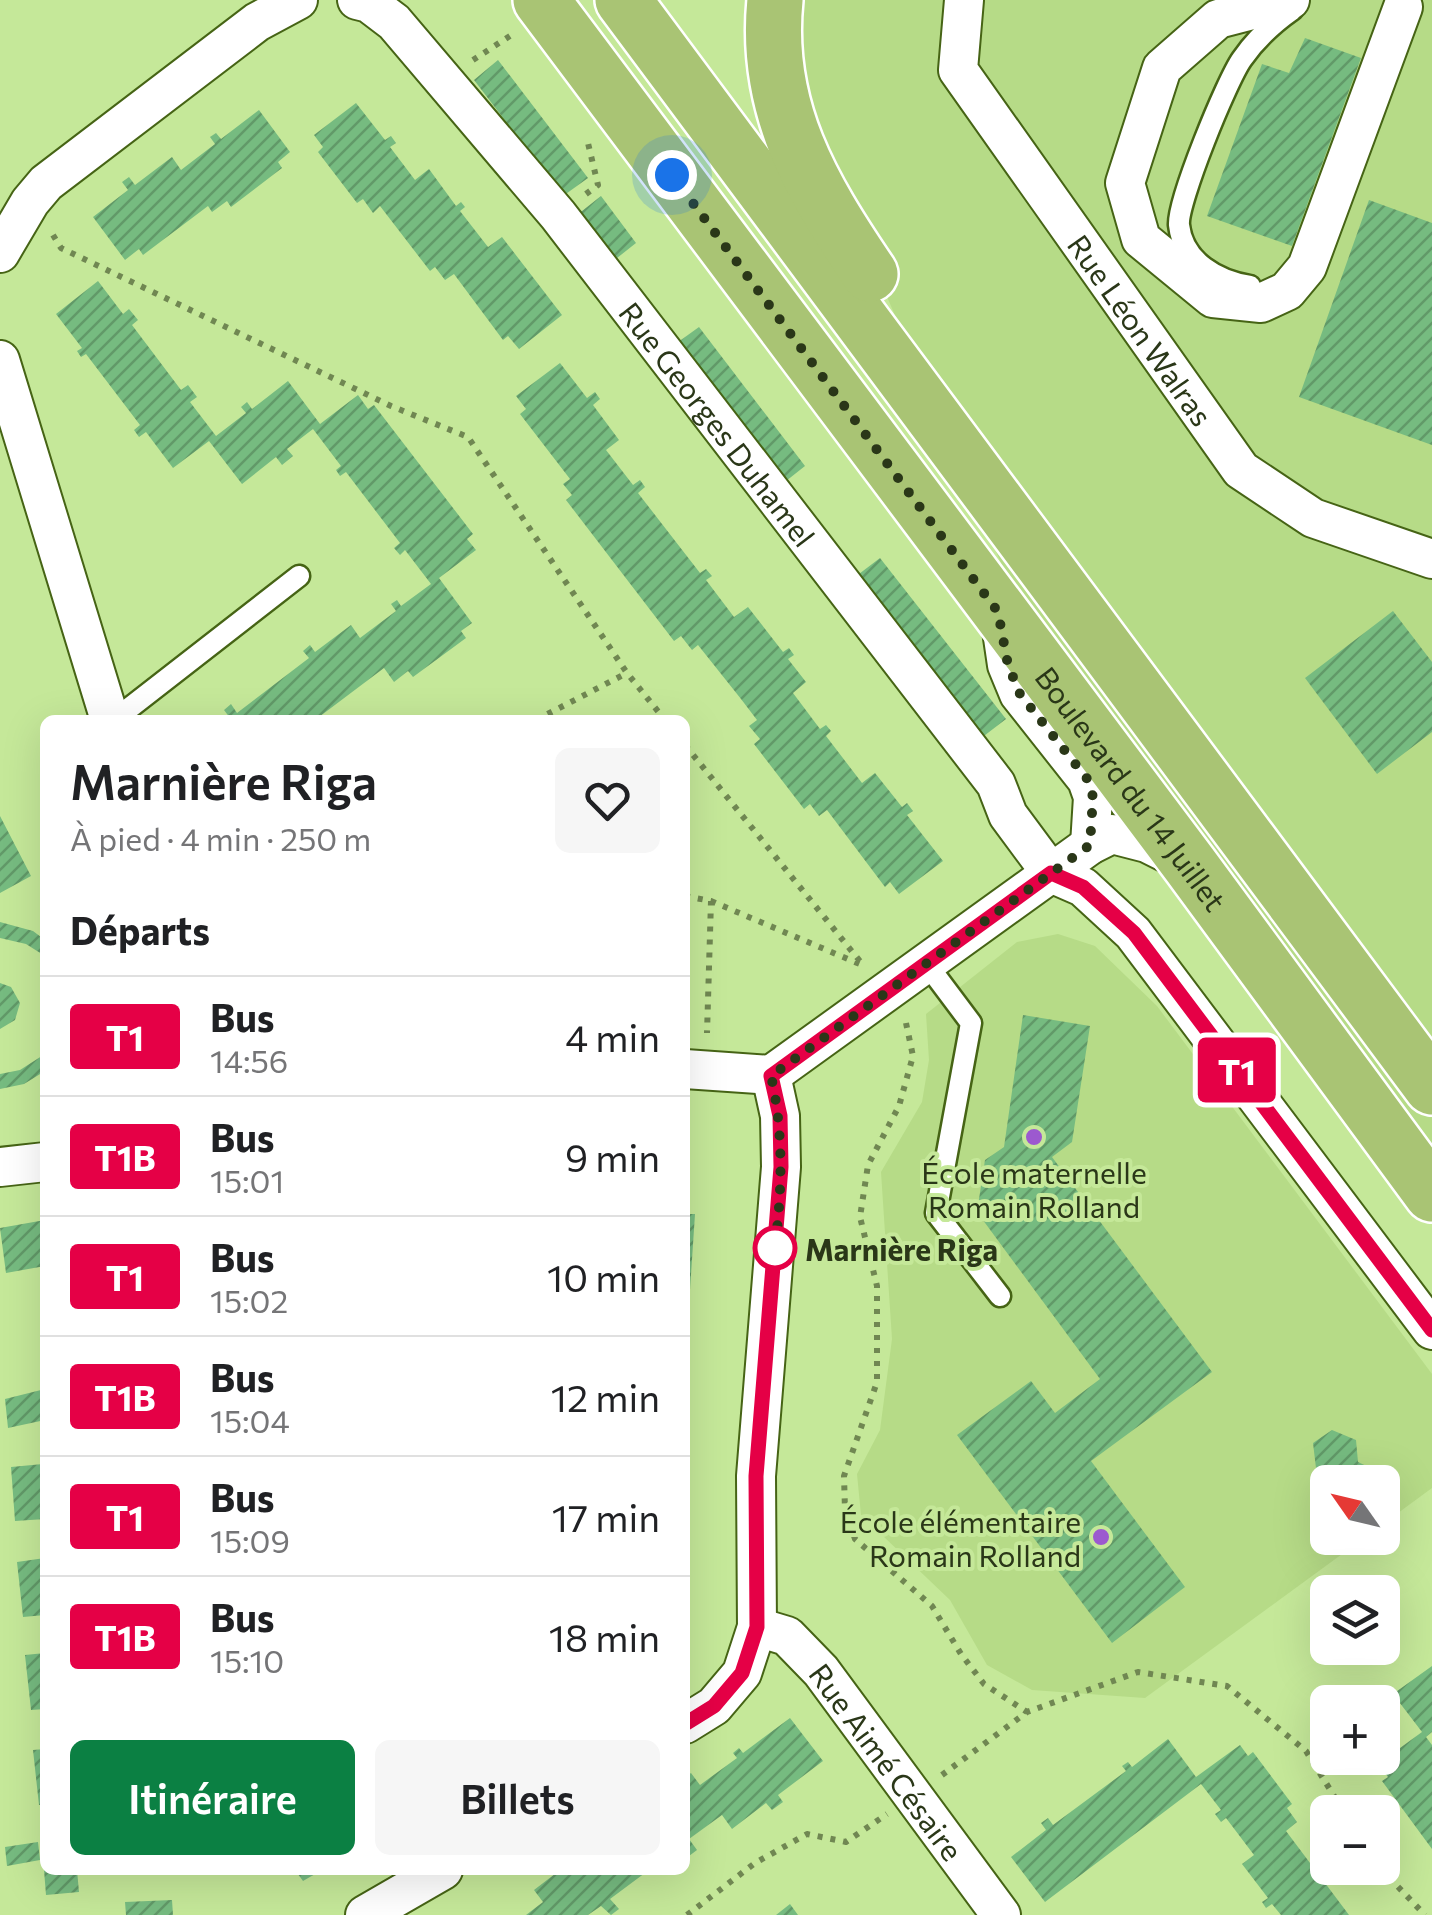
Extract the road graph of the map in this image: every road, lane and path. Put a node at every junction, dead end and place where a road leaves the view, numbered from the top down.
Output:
1 (298, 0) edge
2 (357, 0) edge
3 (541, 0) edge
4 (623, 0) edge
5 (775, 0) edge
6 (964, 0) edge
7 (1290, 0) edge
8 (1306, 0) edge
9 (1408, 8) edge
10 (1360, 120) junction
11 (30, 202) junction
12 (1141, 239) junction
13 (1086, 250) junction
14 (0, 254) edge
15 (0, 360) edge
16 (1031, 548) junction
17 (1432, 558) edge
18 (299, 576) dead end
19 (998, 612) junction
20 (627, 673) junction
21 (110, 715) edge
22 (118, 715) edge
23 (546, 715) edge
24 (661, 715) edge
25 (690, 751) edge
26 (1090, 845) junction
27 (1190, 865) junction
28 (1051, 873) junction
29 (690, 897) edge
30 (711, 901) junction
31 (926, 963) junction
32 (874, 979) junction
33 (700, 1070) edge
34 (771, 1076) junction
35 (1432, 1087) edge
36 (40, 1163) edge
37 (0, 1167) edge
38 (1432, 1194) edge
39 (1000, 1296) dead end
40 (1432, 1330) edge
41 (757, 1627) junction
42 (1027, 1712) junction
43 (690, 1721) edge
44 (1333, 1795) edge
45 (915, 1796) junction
46 (434, 1875) edge
47 (1396, 1885) edge
48 (365, 1915) edge
49 (687, 1915) edge
50 (1001, 1915) edge
51 (1425, 1915) edge

1 - 11 street
2 - 28 street, Rue Georges Duhamel
3 - 19 main road, Boulevard du 14 Juillet
4 - 16 main road, Boulevard du 14 Juillet
5 - 16 main road
6 - 13 street, Rue Léon Walras
7 - 12 street
8 - 10 lane
9 - 10 street
10 - 12 street
11 - 14 street
11 - 20 path
12 - 13 street
13 - 17 street, Rue Léon Walras
15 - 21 street
16 - 35 main road, Boulevard du 14 Juillet
18 - 22 lane
19 - 26 street
19 - 27 main road, Boulevard du 14 Juillet
20 - 23 path
20 - 24 path
25 - 32 path
26 - 27 street
26 - 28 street
27 - 38 main road, Boulevard du 14 Juillet
28 - 31 street
28 - 40 street
29 - 30 path
30 - 32 path
30 - 33 path
31 - 32 street
31 - 39 lane
32 - 34 street
32 - 42 path
33 - 34 street
34 - 41 street
36 - 37 street
41 - 43 street
41 - 45 street, Rue Aimé Césaire
42 - 44 path
42 - 45 path
45 - 49 path
45 - 50 street, Rue Aimé Césaire
46 - 48 street
47 - 51 path

